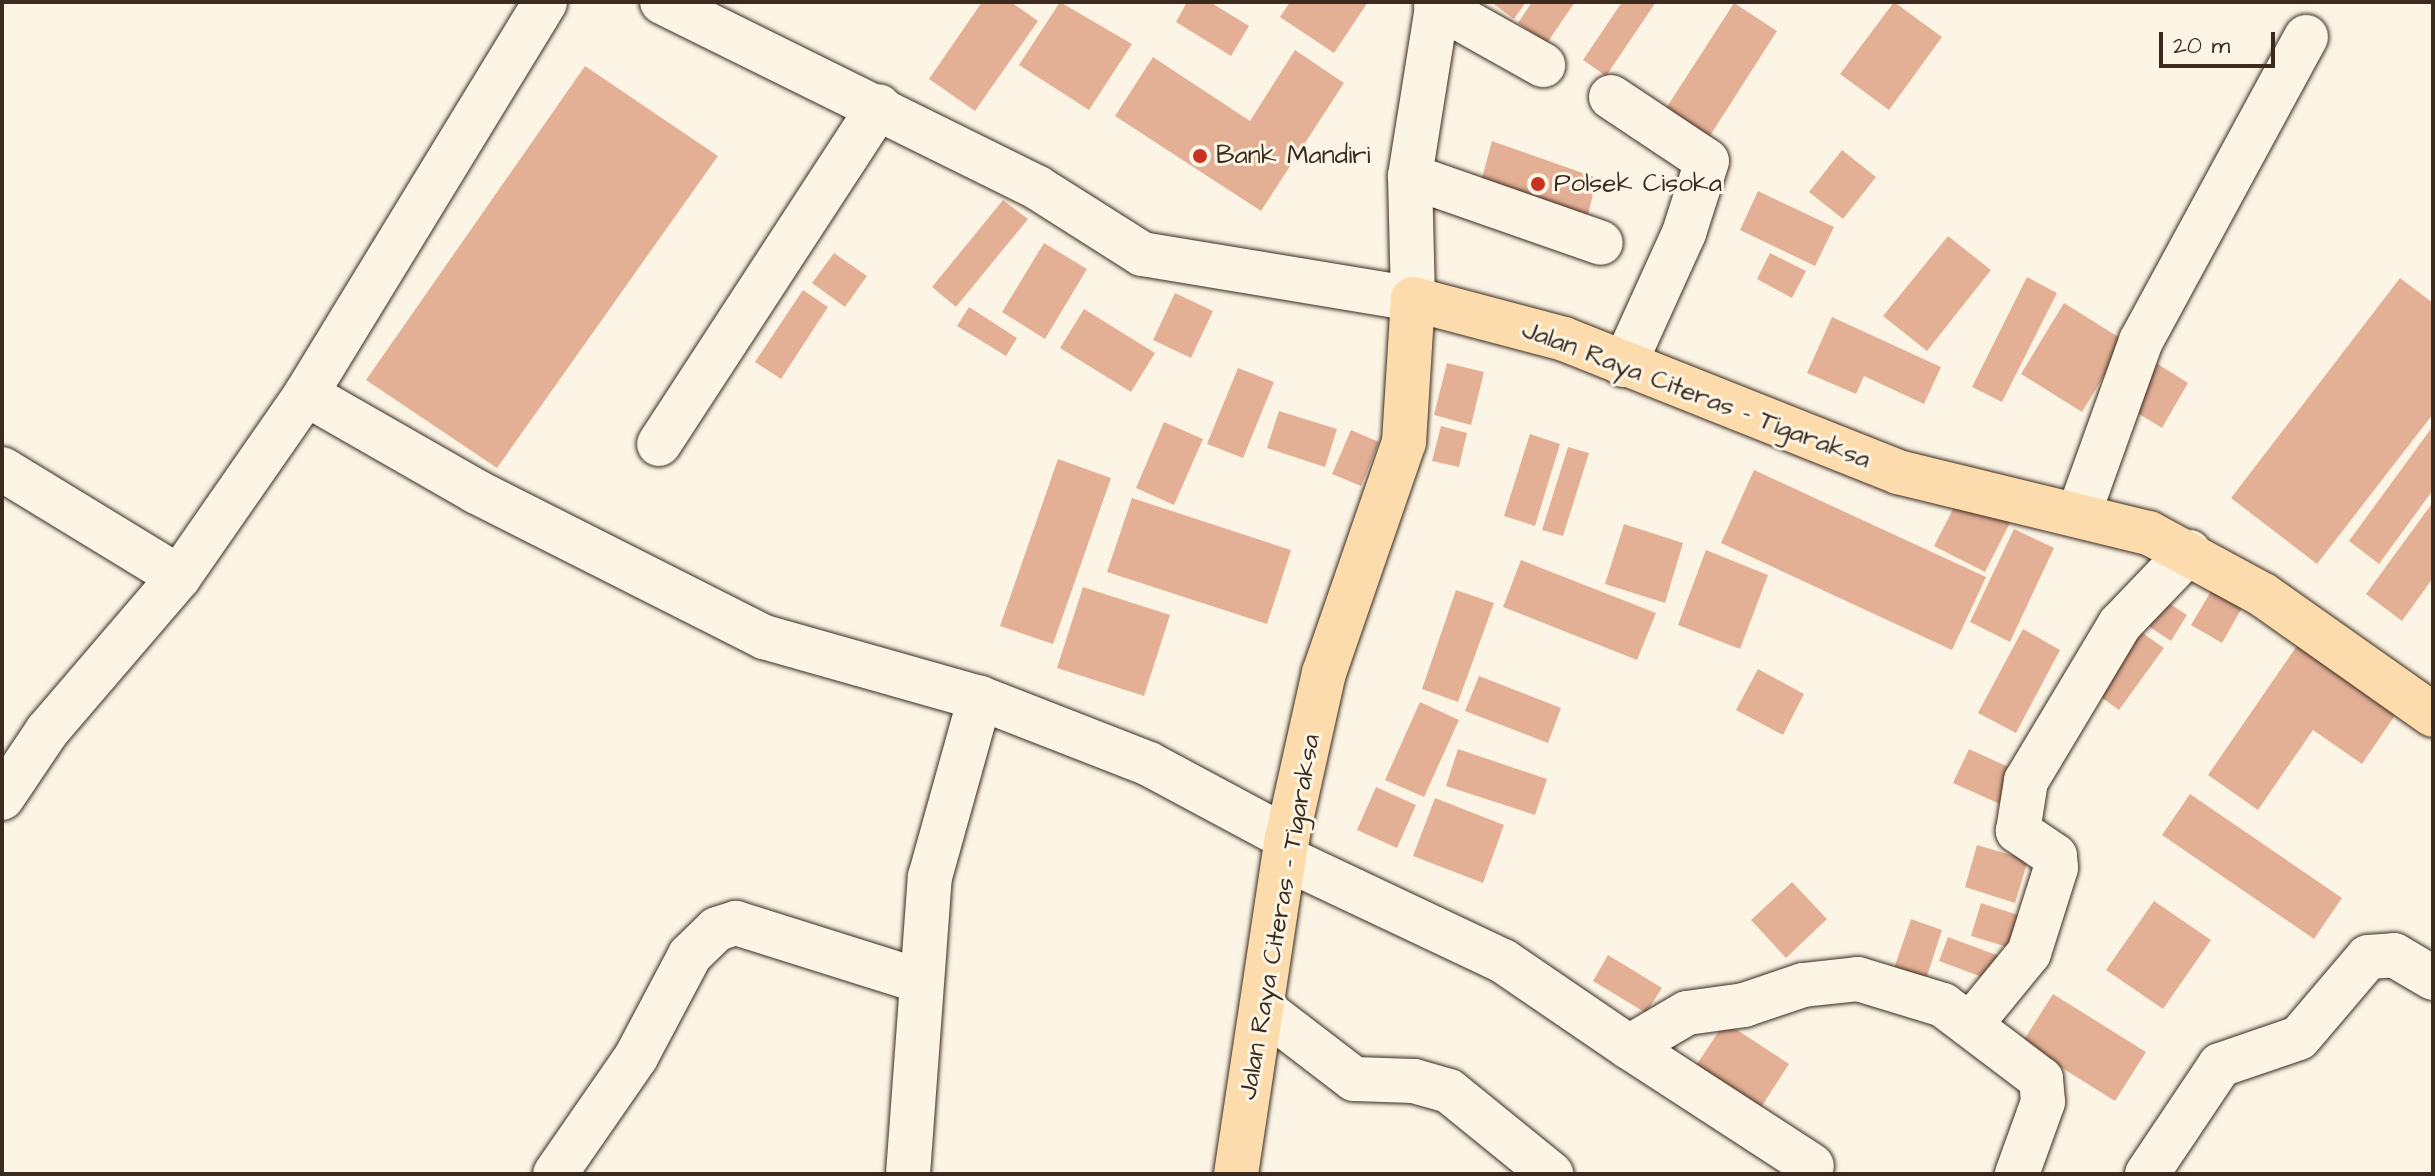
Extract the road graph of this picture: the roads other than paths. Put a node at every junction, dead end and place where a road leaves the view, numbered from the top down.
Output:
1 (545, 2) edge
2 (664, 2) edge
3 (1437, 4) edge
4 (2306, 37) dead end
5 (1543, 65) dead end
6 (1611, 97) dead end
7 (879, 106) junction
8 (1410, 176) junction
9 (1601, 243) dead end
10 (1413, 299) junction
11 (1624, 365) junction
12 (306, 394) junction
13 (659, 444) dead end
14 (2, 469) edge
15 (2079, 513) junction
16 (2189, 552) junction
17 (179, 577) junction
18 (980, 698) junction
19 (2433, 715) edge
20 (2, 798) edge
21 (1286, 848) junction
22 (2433, 978) edge
23 (920, 981) junction
24 (1264, 1010) junction
25 (1970, 1025) junction
26 (1629, 1047) junction
27 (1812, 1166) dead end
28 (555, 1174) edge
29 (908, 1174) edge
30 (1236, 1174) edge
31 (1551, 1174) edge
32 (2017, 1174) edge
33 (2147, 1174) edge

1 - 12 street
2 - 7 street
3 - 5 street
3 - 8 street
4 - 15 street
6 - 11 street
7 - 10 street
7 - 13 street
8 - 9 street
8 - 10 street
10 - 11 main road, Jalan Raya Citeras - Tigaraksa
10 - 21 main road, Jalan Raya Citeras - Tigaraksa
11 - 15 main road, Jalan Raya Citeras - Tigaraksa
12 - 17 street
12 - 18 street
14 - 17 street
15 - 16 main road, Jalan Raya Citeras - Tigaraksa
16 - 19 main road, Jalan Raya Citeras - Tigaraksa
16 - 25 street
17 - 20 street
18 - 21 street
18 - 23 street
21 - 24 main road, Jalan Raya Citeras - Tigaraksa
21 - 26 street
22 - 33 street
23 - 28 street
23 - 29 street
24 - 30 main road, Jalan Raya Citeras - Tigaraksa
24 - 31 street
25 - 26 street
25 - 32 street
26 - 27 street

